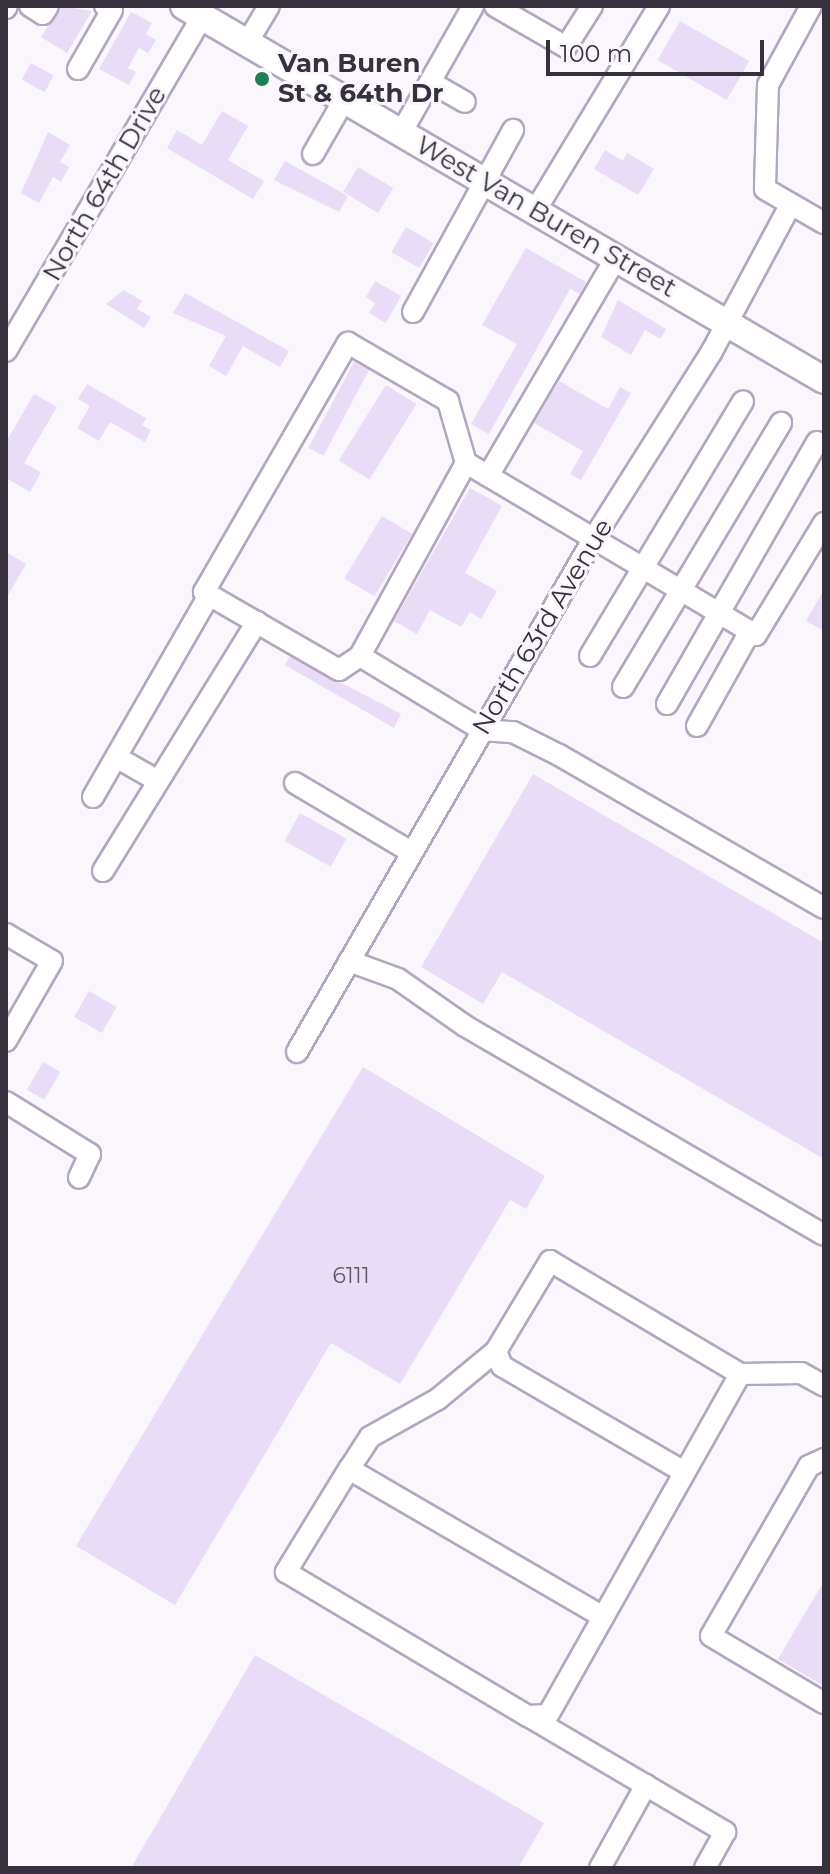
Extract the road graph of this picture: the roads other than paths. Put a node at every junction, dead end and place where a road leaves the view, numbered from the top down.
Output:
1 (30, 6) edge
2 (48, 6) edge
3 (105, 6) edge
4 (269, 6) edge
5 (473, 6) edge
6 (495, 6) edge
7 (592, 6) edge
8 (659, 6) edge
9 (811, 6) edge
10 (193, 11) edge
11 (247, 43) junction
12 (78, 69) dead end
13 (430, 82) junction
14 (344, 100) junction
15 (465, 102) dead end
16 (513, 130) dead end
17 (401, 133) junction
18 (313, 154) dead end
19 (484, 181) junction
20 (791, 204) junction
21 (535, 211) junction
22 (824, 223) edge
23 (616, 258) junction
24 (413, 312) dead end
25 (726, 322) junction
26 (6, 351) edge
27 (824, 380) edge
28 (743, 401) dead end
29 (781, 423) dead end
30 (817, 442) dead end
31 (466, 463) junction
32 (488, 476) junction
33 (824, 523) edge
34 (594, 538) junction
35 (644, 568) junction
36 (681, 590) junction
37 (209, 595) junction
38 (720, 613) junction
39 (257, 622) junction
40 (750, 631) junction
41 (360, 656) junction
42 (590, 656) dead end
43 (623, 687) dead end
44 (667, 704) dead end
45 (697, 726) dead end
46 (482, 730) junction
47 (116, 757) junction
48 (158, 781) junction
49 (295, 783) dead end
50 (93, 797) dead end
51 (411, 852) junction
52 (103, 871) dead end
53 (824, 908) edge
54 (6, 934) edge
55 (349, 961) junction
56 (6, 1041) edge
57 (297, 1052) dead end
58 (6, 1102) edge
59 (79, 1178) dead end
60 (824, 1235) edge
61 (496, 1351) junction
62 (740, 1374) junction
63 (824, 1386) edge
64 (824, 1459) edge
65 (349, 1469) junction
66 (684, 1472) junction
67 (603, 1617) junction
68 (824, 1703) edge
69 (528, 1716) junction
70 (646, 1785) junction
71 (600, 1868) edge
72 (705, 1868) edge

1 - 2 street
3 - 12 street
4 - 11 street
5 - 13 street
6 - 7 street
8 - 21 street
9 - 20 street
10 - 11 main road, West Van Buren Street
10 - 26 street, North 64th Drive
11 - 14 main road, West Van Buren Street
13 - 15 street
13 - 17 street
14 - 17 main road, West Van Buren Street
14 - 18 street
16 - 19 street
17 - 19 main road, West Van Buren Street
19 - 21 main road, West Van Buren Street
19 - 24 street
20 - 22 street
20 - 25 street, North 63rd Avenue
21 - 23 main road, West Van Buren Street
23 - 25 main road, West Van Buren Street
23 - 32 street
25 - 27 main road, West Van Buren Street
25 - 34 street, North 63rd Avenue
28 - 35 street
29 - 36 street
30 - 38 street
31 - 32 street
31 - 37 street
31 - 41 street
32 - 34 street
33 - 40 street
34 - 35 street
34 - 46 street, North 63rd Avenue
35 - 36 street
35 - 42 street
36 - 38 street
36 - 43 street
37 - 39 street
37 - 47 street
38 - 40 street
38 - 44 street
39 - 41 street
39 - 48 street
40 - 45 street
41 - 46 street
46 - 51 street, North 63rd Avenue
46 - 53 street
47 - 48 street
47 - 50 street
48 - 52 street
49 - 51 street
51 - 55 street, North 63rd Avenue
54 - 56 street
55 - 57 street, North 63rd Avenue
55 - 60 street
58 - 59 street
61 - 62 street
61 - 65 street
61 - 66 street
62 - 63 street
62 - 66 street
64 - 68 street
65 - 67 street
65 - 69 street
66 - 67 street
67 - 69 street
69 - 70 street
70 - 71 street
70 - 72 street

